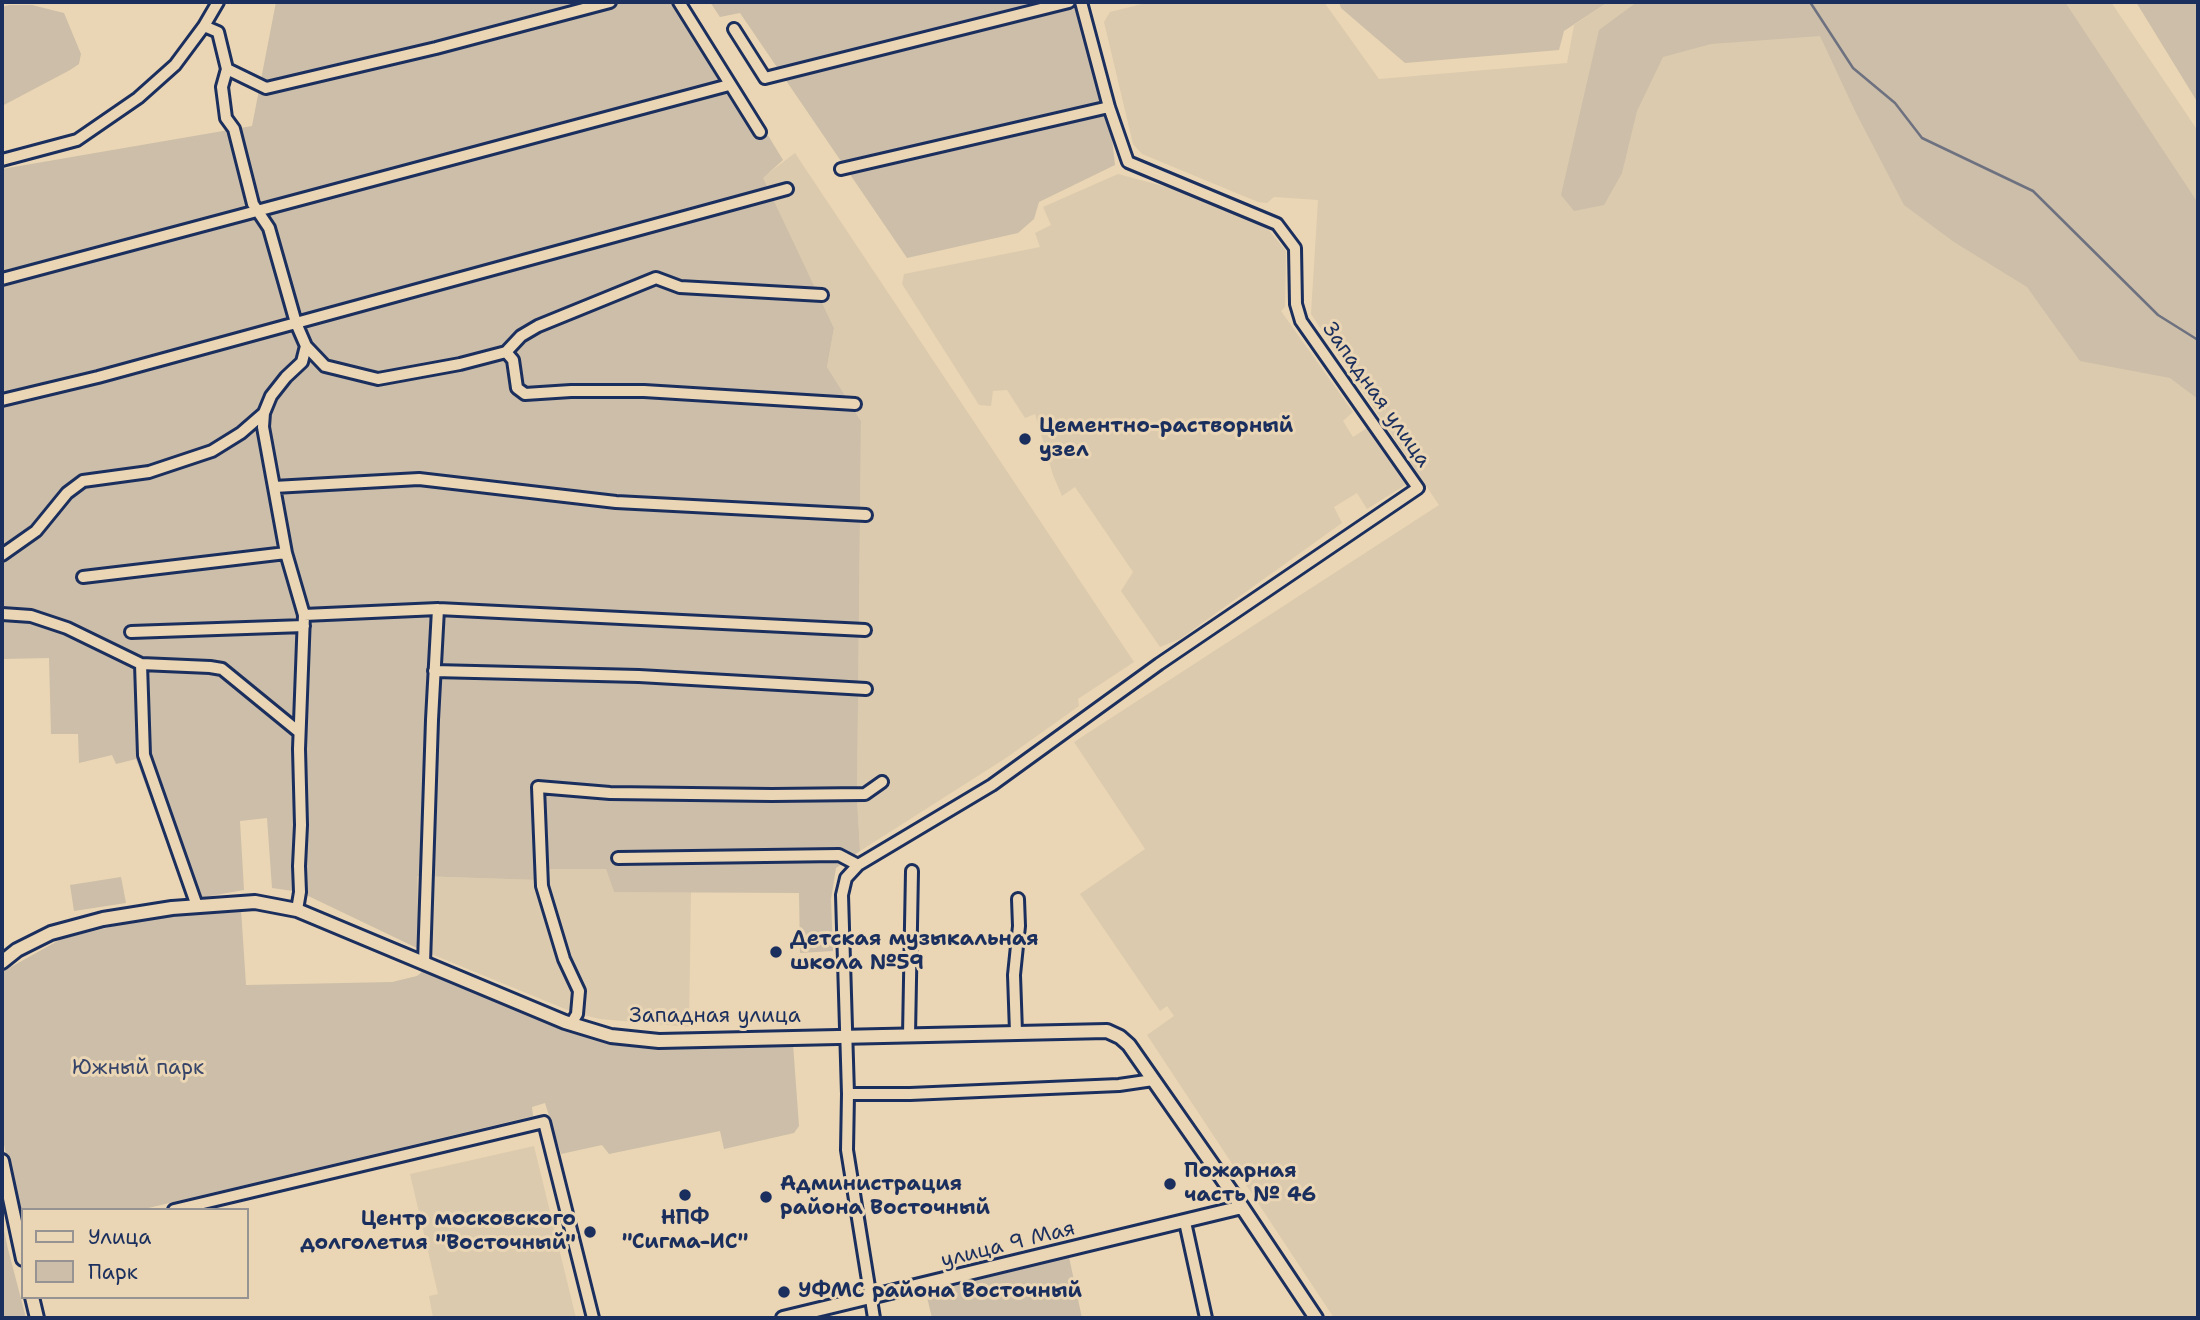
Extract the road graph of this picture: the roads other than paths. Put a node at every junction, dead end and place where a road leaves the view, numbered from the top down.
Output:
1 (218, 2) edge
2 (610, 2) edge
3 (679, 2) edge
4 (1069, 2) edge
5 (1081, 2) edge
6 (204, 26) junction
7 (734, 29) dead end
8 (227, 69) junction
9 (729, 85) junction
10 (1109, 107) junction
11 (760, 132) dead end
12 (2, 160) edge
13 (841, 169) dead end
14 (788, 190) dead end
15 (259, 211) junction
16 (2, 279) edge
17 (822, 295) dead end
18 (296, 323) junction
19 (306, 346) junction
20 (506, 352) junction
21 (2, 400) edge
22 (855, 404) dead end
23 (264, 413) junction
24 (274, 487) junction
25 (866, 514) dead end
26 (286, 553) junction
27 (2, 555) edge
28 (83, 577) dead end
29 (438, 609) junction
30 (2, 614) edge
31 (304, 620) junction
32 (864, 630) dead end
33 (131, 632) dead end
34 (141, 664) junction
35 (434, 671) junction
36 (866, 690) dead end
37 (299, 732) junction
38 (881, 782) dead end
39 (618, 858) dead end
40 (858, 865) junction
41 (912, 871) dead end
42 (1018, 899) dead end
43 (197, 906) junction
44 (297, 910) junction
45 (2, 962) edge
46 (424, 963) junction
47 (571, 1024) junction
48 (1016, 1032) junction
49 (909, 1035) junction
50 (846, 1036) junction
51 (1153, 1080) junction
52 (848, 1094) junction
53 (2, 1161) edge
54 (1242, 1207) junction
55 (182, 1208) edge
56 (1185, 1222) junction
57 (21, 1246) edge
58 (869, 1298) junction
59 (32, 1299) edge
60 (37, 1318) edge
61 (593, 1318) edge
62 (783, 1318) edge
63 (874, 1318) edge
64 (1206, 1318) edge
65 (1316, 1318) edge

1 - 6 street
2 - 8 street
3 - 9 street
4 - 7 street
5 - 10 street, Западная улица
6 - 8 street
6 - 12 street
8 - 15 street
9 - 11 street
9 - 15 street
10 - 13 street
10 - 40 street, Западная улица
14 - 18 street
15 - 16 street
15 - 18 street
17 - 20 street
18 - 19 street
18 - 21 street
19 - 20 street
19 - 23 street
20 - 22 street
23 - 24 street
23 - 27 street
24 - 25 street
24 - 26 street
26 - 28 street
26 - 31 street
29 - 31 street
29 - 32 street
29 - 35 street
30 - 34 street
31 - 33 street
31 - 37 street
34 - 37 street
34 - 43 street
35 - 36 street
35 - 46 street
37 - 44 street
38 - 47 street
39 - 40 street
40 - 50 street
41 - 49 street
42 - 48 street
43 - 44 street, Западная улица
43 - 45 street, Западная улица
44 - 46 street, Западная улица
46 - 47 street, Западная улица
47 - 50 street, Западная улица
48 - 49 street, Западная улица
48 - 51 street, Западная улица
49 - 50 street, Западная улица
50 - 52 street
51 - 52 street
51 - 54 street, Западная улица
52 - 58 street
53 - 57 street
54 - 56 street, улица 9 Мая
54 - 65 street, Западная улица
55 - 61 street
56 - 58 street, улица 9 Мая
56 - 64 street
58 - 62 street, улица 9 Мая
58 - 63 street
59 - 60 street

